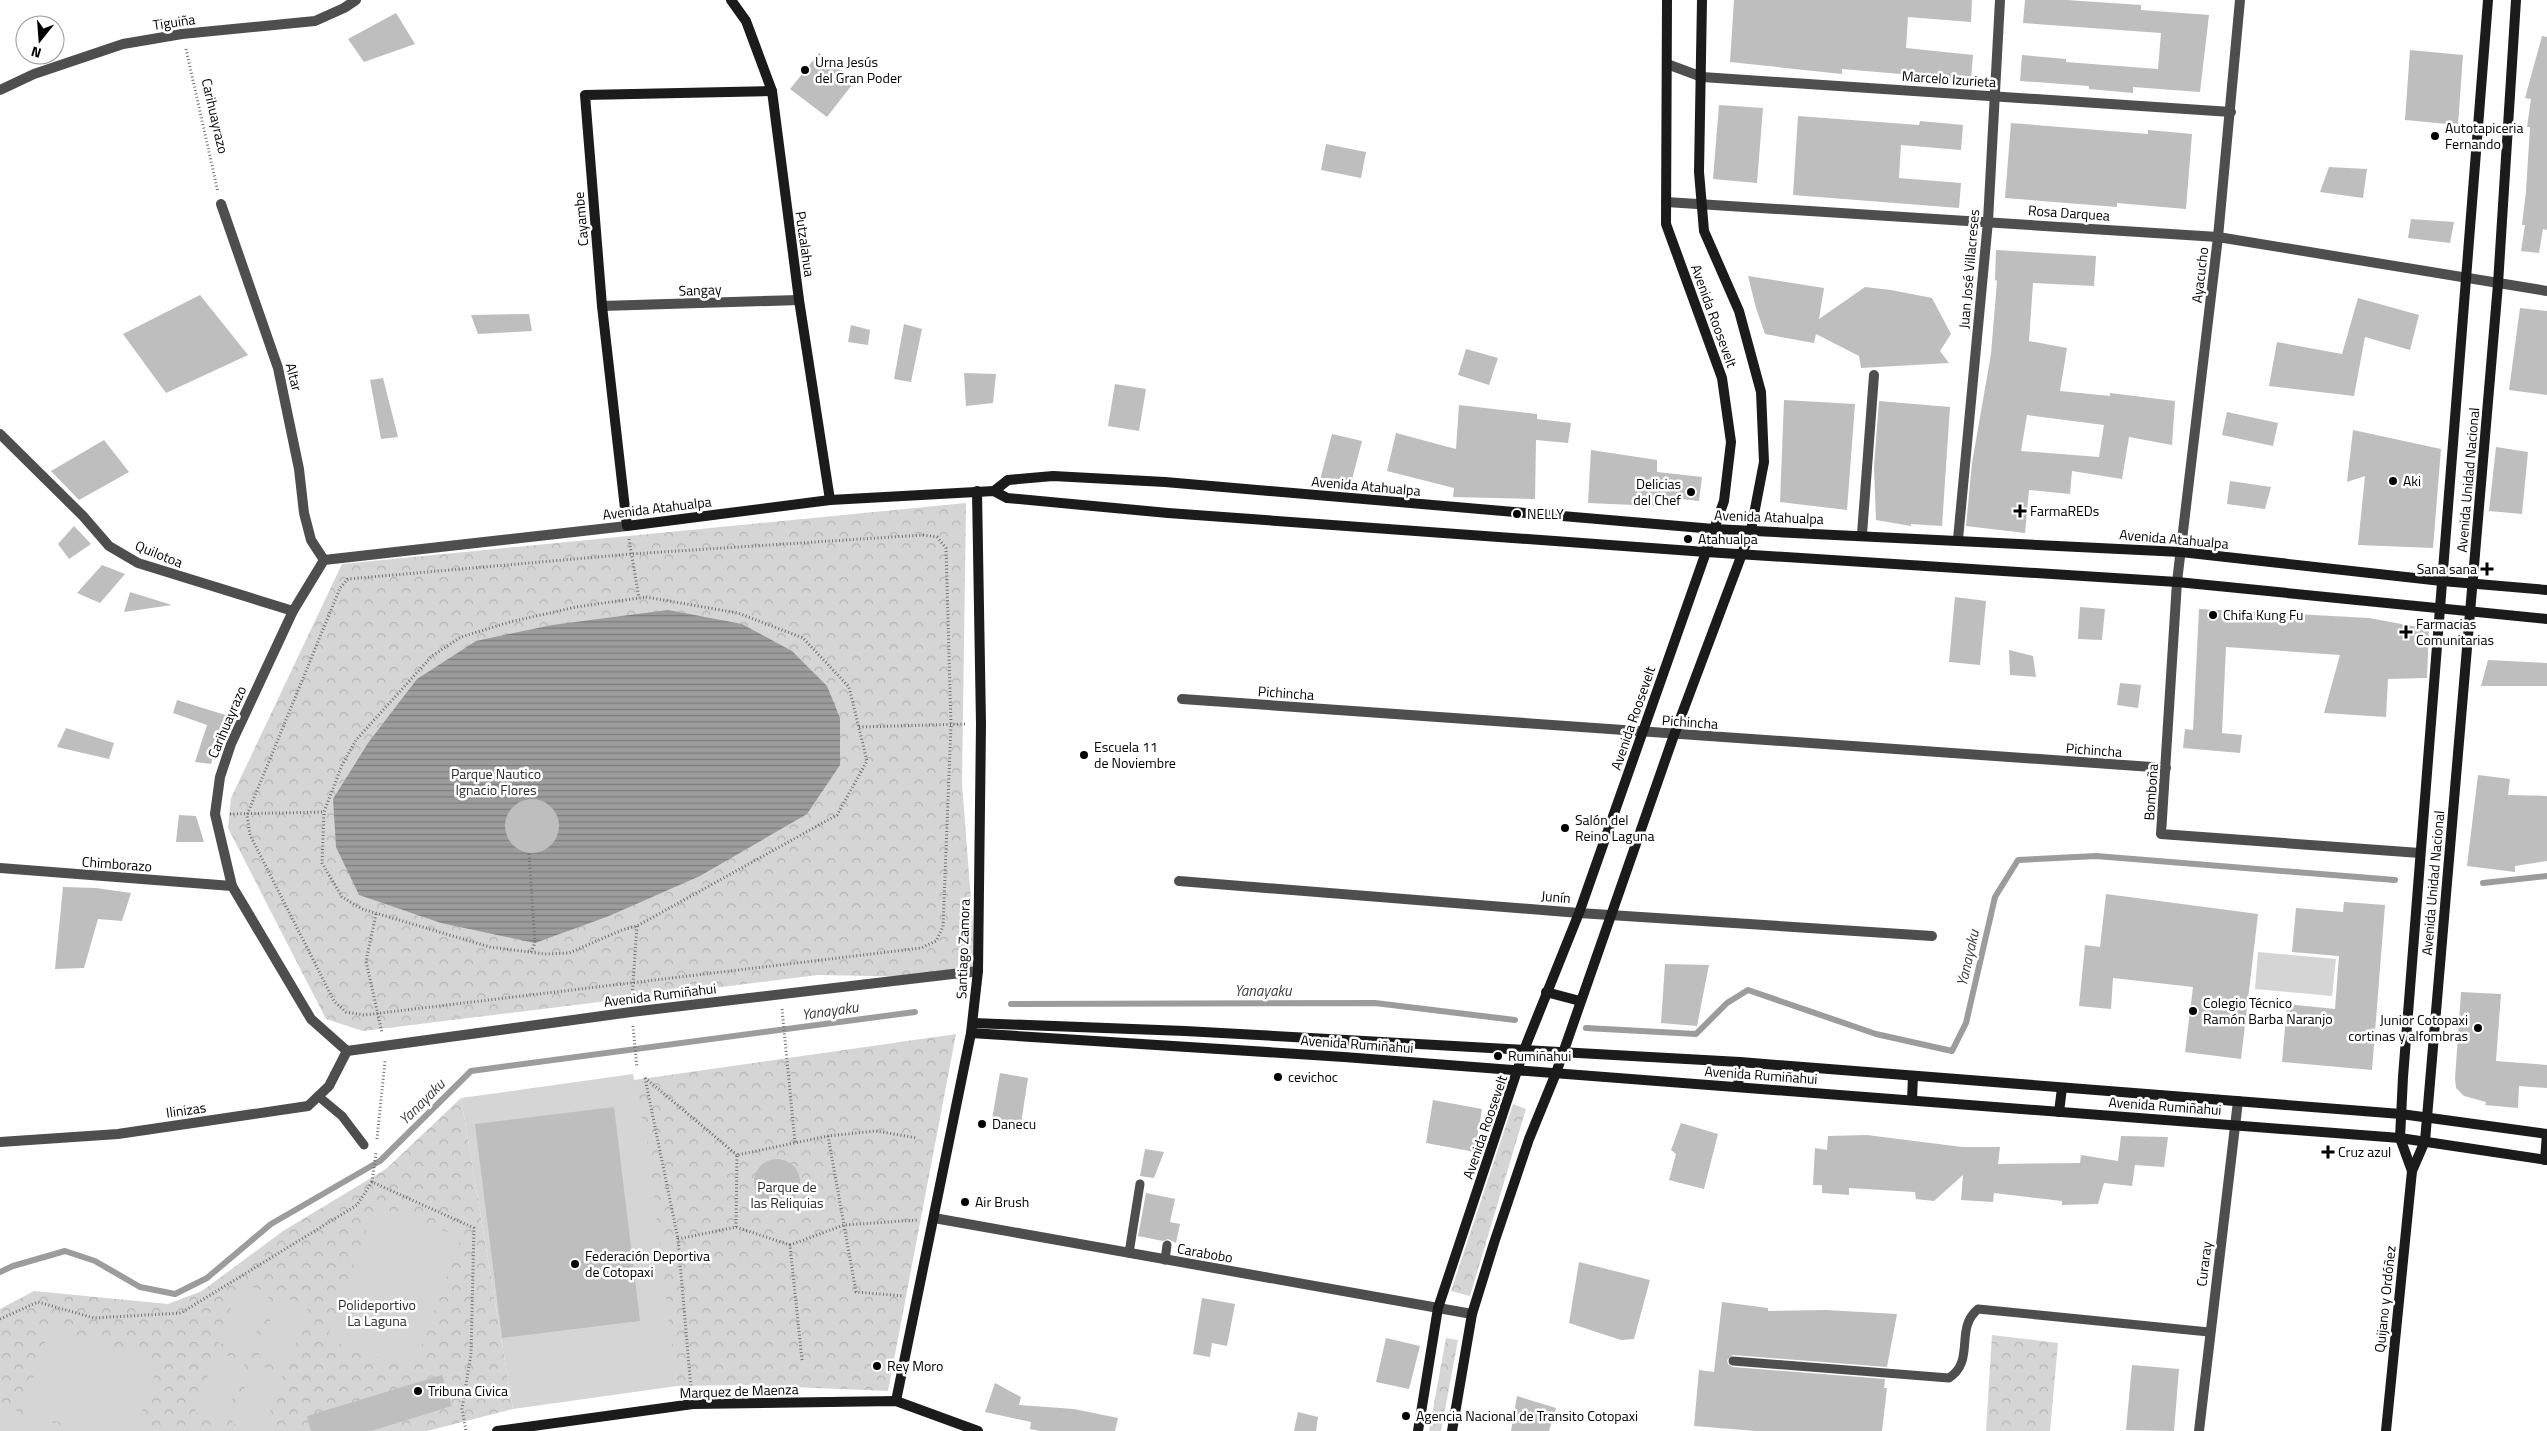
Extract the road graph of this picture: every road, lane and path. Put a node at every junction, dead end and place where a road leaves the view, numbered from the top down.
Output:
1 (356, 0) edge
2 (731, 0) edge
3 (1667, 0) edge
4 (1702, 0) edge
5 (2000, 0) edge
6 (2240, 0) edge
7 (2488, 0) edge
8 (2516, 0) edge
9 (182, 34) junction
10 (1667, 64) junction
11 (1702, 77) junction
12 (0, 90) edge
13 (772, 91) junction
14 (1995, 96) junction
15 (2231, 112) junction
16 (1666, 202) junction
17 (220, 204) joint
18 (1702, 205) junction
19 (1988, 221) junction
20 (2218, 237) junction
21 (2466, 279) junction
22 (2498, 284) junction
23 (2547, 292) edge
24 (799, 300) junction
25 (602, 306) junction
26 (1874, 375) dead end
27 (0, 434) edge
28 (977, 491) junction
29 (994, 491) junction
30 (830, 500) junction
31 (627, 526) junction
32 (1714, 528) junction
33 (1751, 530) junction
34 (1862, 534) junction
35 (1958, 539) junction
36 (1706, 552) junction
37 (2181, 552) junction
38 (631, 554) junction
39 (1742, 555) junction
40 (324, 560) junction
41 (2442, 581) junction
42 (2177, 582) junction
43 (2474, 584) junction
44 (2547, 590) edge
45 (639, 598) junction
46 (2440, 608) junction
47 (292, 611) junction
48 (2471, 611) junction
49 (2547, 618) edge
50 (1182, 699) dead end
51 (980, 724) junction
52 (951, 725) junction
53 (859, 727) junction
54 (1643, 733) junction
55 (1674, 735) junction
56 (2166, 768) junction
57 (324, 812) junction
58 (215, 814) junction
59 (247, 815) junction
60 (2420, 853) junction
61 (530, 854) dead end
62 (0, 868) edge
63 (1178, 880) dead end
64 (232, 886) junction
65 (1579, 913) junction
66 (376, 914) junction
67 (1610, 914) junction
68 (637, 926) junction
69 (1932, 936) dead end
70 (531, 952) junction
71 (977, 975) junction
72 (633, 983) junction
73 (1546, 992) junction
74 (1580, 1000) junction
75 (631, 1012) junction
76 (782, 1012) dead end
77 (379, 1013) junction
78 (972, 1025) junction
79 (1185, 1031) junction
80 (633, 1033) dead end
81 (1344, 1040) junction
82 (1184, 1046) junction
83 (384, 1047) junction
84 (1524, 1050) junction
85 (347, 1051) junction
86 (1563, 1051) junction
87 (1344, 1057) junction
88 (1740, 1062) junction
89 (637, 1068) dead end
90 (1518, 1071) junction
91 (1556, 1073) junction
92 (1913, 1076) junction
93 (1738, 1087) junction
94 (2062, 1088) junction
95 (318, 1096) junction
96 (1912, 1100) junction
97 (2238, 1101) junction
98 (2059, 1112) junction
99 (2401, 1114) junction
100 (2427, 1117) junction
101 (2235, 1126) junction
102 (2547, 1134) edge
103 (828, 1136) junction
104 (917, 1138) dead end
105 (2400, 1138) junction
106 (377, 1141) dead end
107 (2425, 1141) junction
108 (0, 1142) edge
109 (795, 1143) junction
110 (364, 1145) dead end
111 (376, 1150) dead end
112 (737, 1155) junction
113 (2546, 1160) edge
114 (2412, 1171) junction
115 (372, 1182) junction
116 (1140, 1184) dead end
117 (934, 1218) junction
118 (920, 1220) dead end
119 (844, 1225) junction
120 (736, 1227) junction
121 (678, 1239) junction
122 (790, 1245) junction
123 (1167, 1245) dead end
124 (1129, 1253) junction
125 (1165, 1260) junction
126 (906, 1296) dead end
127 (1438, 1308) junction
128 (1472, 1314) junction
129 (0, 1319) edge
130 (2209, 1332) junction
131 (802, 1360) dead end
132 (1733, 1361) dead end
133 (896, 1401) junction
134 (693, 1404) junction
135 (466, 1431) edge
136 (497, 1431) edge
137 (978, 1431) edge
138 (1418, 1431) edge
139 (1452, 1431) edge
140 (2200, 1431) edge
141 (2386, 1431) edge

1 - 9 street, Tiguiña
2 - 13 street, Putzalahua
3 - 10 street, Avenida Roosevelt
4 - 11 street, Avenida Roosevelt
5 - 14 street, Juan José Villacreses
6 - 15 street, Ayacucho
7 - 21 street, Avenida Unidad Nacional
8 - 22 street, Avenida Unidad Nacional
9 - 12 street, Tiguiña
9 - 17 path, Carihuayrazo
10 - 11 street, Marcelo Izurieta
10 - 16 street, Avenida Roosevelt
11 - 14 street, Marcelo Izurieta
11 - 18 street, Avenida Roosevelt
13 - 24 street, Putzalahua
13 - 25 street, Cayambe
14 - 15 street, Marcelo Izurieta
14 - 19 street, Juan José Villacreses
15 - 20 street, Ayacucho
16 - 18 street, Rosa Darquea
16 - 32 street, Avenida Roosevelt
17 - 40 street, Altar
18 - 19 street, Rosa Darquea
18 - 33 street, Avenida Roosevelt
19 - 20 street, Rosa Darquea
19 - 35 street, Juan José Villacreses
20 - 21 street, Rosa Darquea
20 - 37 street, Ayacucho
21 - 22 street, Rosa Darquea
21 - 41 street, Avenida Unidad Nacional
22 - 23 street, Rosa Darquea
22 - 43 street, Avenida Unidad Nacional
24 - 25 street, Sangay
24 - 30 street, Putzalahua
25 - 31 street, Cayambe
26 - 34 street
27 - 47 street, Quilotoa
28 - 29 street, Avenida Atahualpa
28 - 30 street, Avenida Atahualpa
28 - 51 street, Santiago Zamora
29 - 32 street, Avenida Atahualpa
29 - 36 street, Avenida Atahualpa
30 - 31 street, Avenida Atahualpa
31 - 38 path
31 - 40 street, Avenida Atahualpa
32 - 33 street, Avenida Atahualpa
32 - 36 street, Avenida Roosevelt
33 - 34 street, Avenida Atahualpa
33 - 39 street, Avenida Roosevelt
34 - 35 street, Avenida Atahualpa
35 - 37 street, Avenida Atahualpa
36 - 39 street, Avenida Atahualpa
36 - 54 street, Avenida Roosevelt
37 - 41 street, Avenida Atahualpa
37 - 42 street, Bomboña
38 - 45 path
38 - 52 path
38 - 59 path
39 - 42 street, Avenida Atahualpa
39 - 55 street, Avenida Roosevelt
40 - 47 street, Carihuayrazo
41 - 43 street, Avenida Atahualpa
41 - 46 street, Avenida Unidad Nacional
42 - 46 street, Avenida Atahualpa
42 - 56 street, Bomboña
43 - 44 street, Avenida Atahualpa
43 - 48 street, Avenida Unidad Nacional
45 - 53 path
45 - 57 path
46 - 48 street, Avenida Atahualpa
46 - 60 street, Avenida Unidad Nacional
47 - 58 street, Carihuayrazo
48 - 49 street, Avenida Atahualpa
48 - 100 street, Avenida Unidad Nacional
50 - 54 street, Pichincha
51 - 52 path
51 - 71 street, Santiago Zamora
52 - 53 path
52 - 72 path
53 - 68 path
54 - 55 street, Pichincha
54 - 65 street, Avenida Roosevelt
55 - 56 street, Pichincha
55 - 67 street, Avenida Roosevelt
56 - 60 street, Bomboña
57 - 59 path
57 - 66 path
58 - 59 path
58 - 64 street, Carihuayrazo
59 - 77 path
60 - 99 street, Avenida Unidad Nacional
61 - 70 path
62 - 64 street, Chimborazo
63 - 65 street, Junín
64 - 85 street, Carihuayrazo
65 - 67 street, Junín
65 - 73 street, Avenida Roosevelt
66 - 70 path
66 - 77 path
67 - 69 street, Junín
67 - 74 street, Avenida Roosevelt
68 - 70 path
68 - 72 path
71 - 75 street, Avenida Rumiñahui
71 - 78 street, Santiago Zamora
72 - 75 path
72 - 77 path
73 - 74 street
73 - 84 street, Avenida Roosevelt
74 - 86 street, Avenida Roosevelt
75 - 83 street, Avenida Rumiñahui
76 - 109 path
77 - 83 path
78 - 79 street, Avenida Rumiñahui
78 - 82 street, Avenida Rumiñahui
78 - 117 street, Santiago Zamora
79 - 81 street, Avenida Rumiñahui
79 - 82 street
80 - 89 path
81 - 84 street, Avenida Rumiñahui
81 - 87 street
82 - 87 street, Avenida Rumiñahui
83 - 85 street, Avenida Rumiñahui
83 - 106 path
84 - 86 street, Avenida Rumiñahui
84 - 90 street, Avenida Roosevelt
85 - 95 street, Ilinizas
86 - 88 street, Avenida Rumiñahui
86 - 91 street, Avenida Roosevelt
87 - 90 street, Avenida Rumiñahui
88 - 92 street, Avenida Rumiñahui
88 - 93 street
90 - 91 street, Avenida Rumiñahui
90 - 127 street, Avenida Roosevelt
91 - 93 street, Avenida Rumiñahui
91 - 128 street, Avenida Roosevelt
92 - 94 street, Avenida Rumiñahui
92 - 96 street
93 - 96 street, Avenida Rumiñahui
94 - 97 street, Avenida Rumiñahui
94 - 98 street
95 - 108 street, Ilinizas
95 - 110 lane
96 - 98 street, Avenida Rumiñahui
97 - 99 street, Avenida Rumiñahui
97 - 101 street, Curaray
98 - 101 street, Avenida Rumiñahui
99 - 100 street, Avenida Rumiñahui
99 - 105 street, Avenida Unidad Nacional
100 - 102 street, Avenida Rumiñahui
100 - 107 street, Avenida Unidad Nacional
101 - 105 street, Avenida Rumiñahui
101 - 130 street, Curaray
102 - 113 street
103 - 104 path
103 - 109 path
103 - 119 path
105 - 107 street, Avenida Rumiñahui
105 - 114 street, Quijano y Ordóñez
107 - 113 street, Avenida Rumiñahui
107 - 114 street, Quijano y Ordóñez
109 - 112 path
111 - 115 path
112 - 120 path
112 - 121 path
114 - 141 street, Quijano y Ordóñez
115 - 129 path
115 - 135 path
116 - 124 lane
117 - 124 street, Carabobo
117 - 133 street, Santiago Zamora
118 - 119 path
119 - 122 path
119 - 126 path
120 - 121 path
120 - 122 path
121 - 134 path
122 - 131 path
123 - 125 lane
124 - 125 street, Carabobo
125 - 127 street, Carabobo
127 - 128 street, Carabobo
127 - 138 street, Avenida Roosevelt
128 - 139 street, Avenida Roosevelt
130 - 132 lane
130 - 140 street, Curaray
133 - 134 street, Marquez de Maenza
133 - 137 street, Marquez de Maenza
134 - 136 street, Marquez de Maenza

